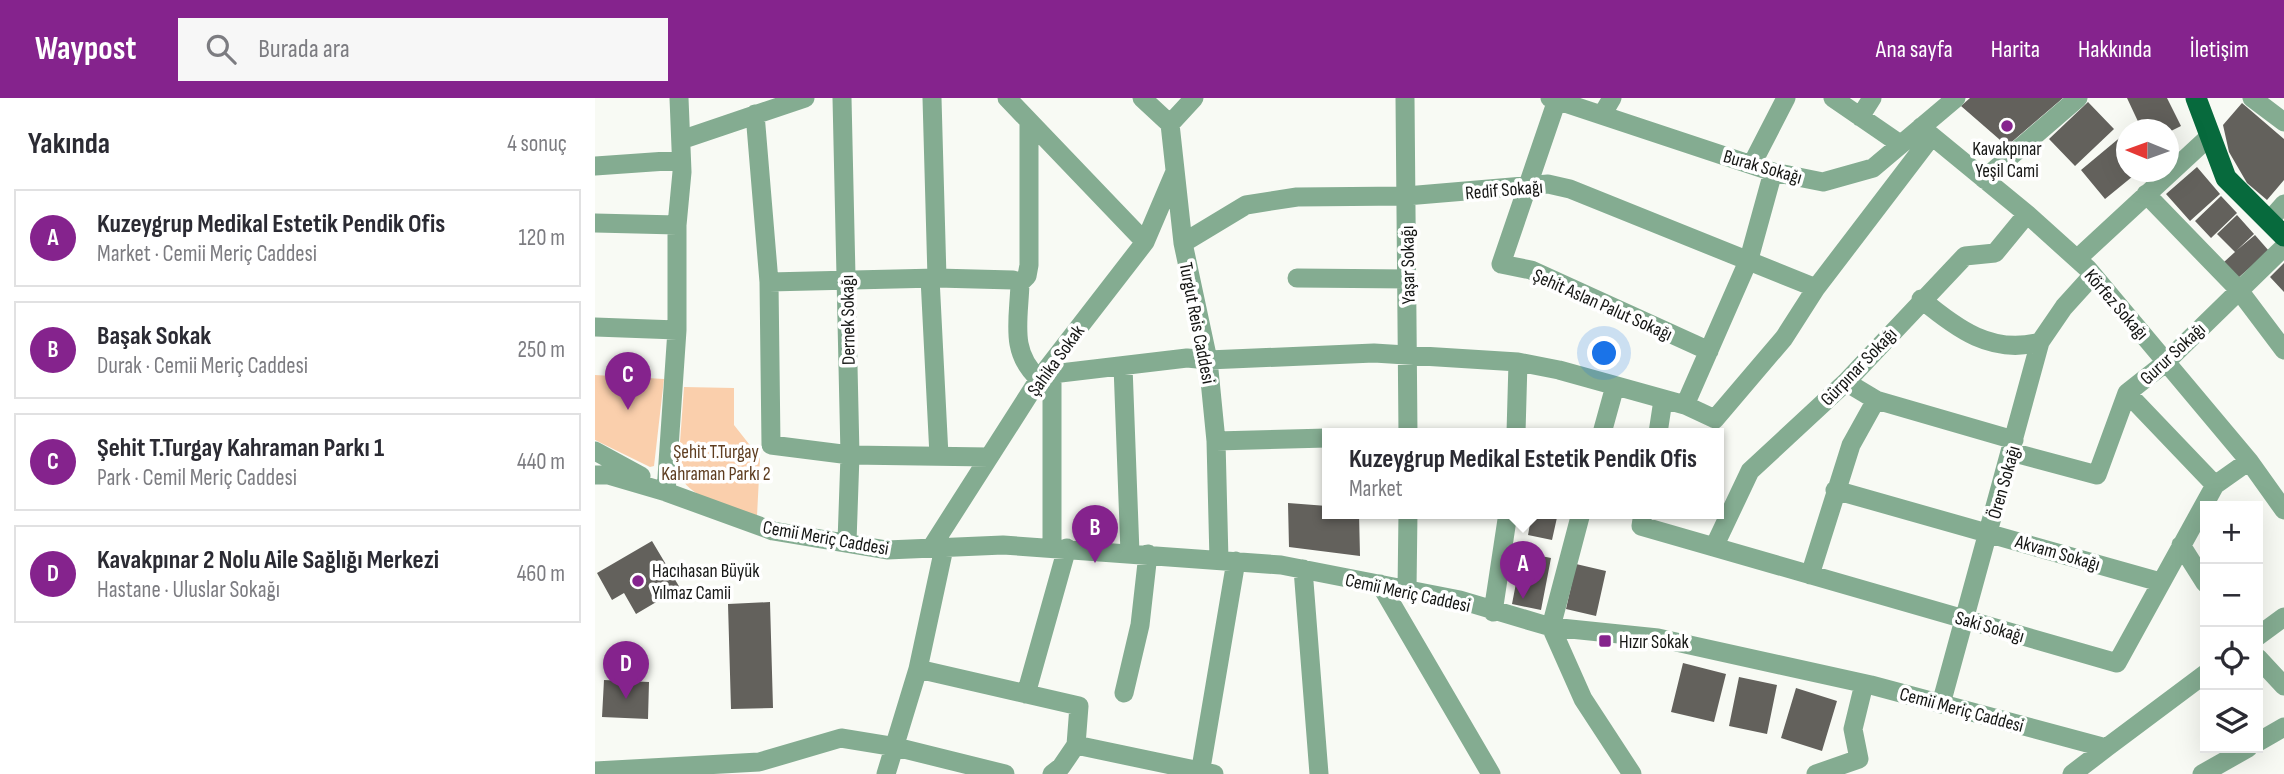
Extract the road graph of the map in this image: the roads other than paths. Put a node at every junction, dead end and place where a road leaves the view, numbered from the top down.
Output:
1 (679, 98) edge
2 (805, 98) edge
3 (842, 98) edge
4 (932, 98) edge
5 (1007, 98) edge
6 (1142, 98) edge
7 (1194, 98) edge
8 (1405, 98) edge
9 (1786, 98) edge
10 (1833, 98) edge
11 (1872, 98) edge
12 (1956, 98) edge
13 (2078, 98) edge
14 (2196, 98) edge
15 (2252, 98) edge
16 (1554, 99) edge
17 (1607, 106) edge
18 (755, 114) junction
19 (1860, 117) junction
20 (1029, 121) junction
21 (2284, 122) edge
22 (1170, 124) junction
23 (1926, 132) junction
24 (2210, 136) junction
25 (681, 140) junction
26 (1901, 144) junction
27 (681, 160) junction
28 (1752, 164) junction
29 (595, 166) edge
30 (1175, 172) junction
31 (1773, 172) junction
32 (1984, 179) junction
33 (1526, 188) junction
34 (2146, 194) junction
35 (1406, 195) junction
36 (2284, 204) edge
37 (2027, 214) junction
38 (595, 223) edge
39 (677, 225) junction
40 (2276, 228) edge
41 (1145, 242) junction
42 (1183, 243) junction
43 (2284, 247) edge
44 (2077, 258) junction
45 (1749, 259) junction
46 (2093, 275) junction
47 (934, 278) junction
48 (1297, 278) dead end
49 (1408, 279) junction
50 (846, 280) junction
51 (769, 282) junction
52 (1020, 284) junction
53 (1816, 288) junction
54 (2238, 289) junction
55 (1921, 299) junction
56 (595, 327) edge
57 (677, 330) junction
58 (2040, 342) junction
59 (2284, 350) edge
60 (1709, 351) junction
61 (1409, 356) junction
62 (1208, 360) junction
63 (1518, 362) junction
64 (2165, 363) junction
65 (1122, 366) junction
66 (1046, 377) junction
67 (1846, 382) junction
68 (1615, 386) junction
69 (2127, 393) junction
70 (1663, 400) junction
71 (1876, 400) junction
72 (1685, 405) junction
73 (1408, 428) edge
74 (1516, 428) edge
75 (1603, 428) edge
76 (1659, 428) edge
77 (1322, 438) edge
78 (1216, 441) junction
79 (2013, 446) junction
80 (850, 455) junction
81 (939, 456) junction
82 (599, 457) edge
83 (989, 457) junction
84 (2249, 461) junction
85 (595, 475) edge
86 (632, 482) junction
87 (2215, 485) junction
88 (1835, 490) junction
89 (666, 492) junction
90 (2284, 510) edge
91 (1408, 519) edge
92 (1508, 519) edge
93 (1579, 519) edge
94 (1642, 519) edge
95 (1989, 531) junction
96 (847, 542) junction
97 (2181, 545) junction
98 (1714, 547) junction
99 (938, 548) junction
100 (1059, 548) junction
101 (1139, 554) junction
102 (1228, 561) junction
103 (1303, 569) junction
104 (1810, 575) junction
105 (2200, 575) edge
106 (2160, 582) junction
107 (1380, 584) junction
108 (1407, 590) junction
109 (1493, 612) junction
110 (2284, 617) edge
111 (1965, 619) junction
112 (1551, 627) junction
113 (2263, 632) edge
114 (2263, 663) edge
115 (918, 669) junction
116 (2200, 678) edge
117 (1864, 684) junction
118 (2284, 686) edge
119 (1124, 693) dead end
120 (1026, 694) junction
121 (1941, 704) junction
122 (2284, 727) edge
123 (2263, 739) edge
124 (1076, 744) junction
125 (896, 747) junction
126 (2106, 748) junction
127 (2239, 753) edge
128 (1115, 754) junction
129 (685, 770) edge
130 (595, 771) edge
131 (1205, 773) edge
132 (887, 774) edge
133 (1005, 774) edge
134 (1052, 774) edge
135 (1111, 774) edge
136 (1319, 774) edge
137 (1491, 774) edge
138 (1632, 774) edge
139 (1817, 774) edge
140 (2072, 774) edge
141 (2202, 774) edge

1 - 25 street
2 - 18 street
3 - 50 street, Dernek Sokağı
4 - 47 street
5 - 20 street
6 - 22 street
7 - 22 street
8 - 35 street, Yaşar Sokağı
9 - 28 street
10 - 19 street
11 - 19 street
12 - 23 street, Burak Sokağı
13 - 32 street
14 - 24 main road
15 - 21 street
16 - 17 street, Burak Sokağı
16 - 33 street, Şehit Aslan Palut Sokağı
17 - 28 street, Burak Sokağı
18 - 25 street
18 - 51 street
19 - 26 street
20 - 41 street
20 - 52 street
22 - 30 street, Turgut Reis Caddesi
23 - 26 street, Burak Sokağı
23 - 32 street, Körfez Sokağı
23 - 53 street
24 - 34 street
24 - 40 main road
25 - 27 street
26 - 31 street, Burak Sokağı
27 - 29 street
27 - 39 street
28 - 31 street, Burak Sokağı
30 - 41 street, Şahika Sokak
30 - 42 street, Turgut Reis Caddesi
31 - 45 street
32 - 37 street, Körfez Sokağı
33 - 35 street, Redif Sokağı
33 - 45 street, Redif Sokağı
33 - 60 street, Şehit Aslan Palut Sokağı
34 - 44 street
34 - 54 street
35 - 42 street, Redif Sokağı
35 - 49 street, Yaşar Sokağı
36 - 40 street
37 - 44 street, Körfez Sokağı
37 - 55 street, Gürpınar Sokağı
38 - 39 street
39 - 57 street
41 - 66 street, Şahika Sokak
42 - 62 street, Turgut Reis Caddesi
43 - 54 street, Gurur Sokağı
44 - 46 street, Körfez Sokağı
45 - 53 street, Redif Sokağı
45 - 60 street
46 - 58 street, Ören Sokağı
46 - 64 street, Körfez Sokağı
47 - 50 street
47 - 52 street
47 - 81 street
48 - 49 street
49 - 61 street, Yaşar Sokağı
50 - 51 street
50 - 80 street, Dernek Sokağı
51 - 80 street
52 - 66 street
53 - 72 street
54 - 59 street
54 - 64 street, Gurur Sokağı
55 - 58 street
55 - 67 street, Gürpınar Sokağı
56 - 57 street
57 - 89 street
58 - 79 street, Ören Sokağı
60 - 72 street
61 - 62 street
61 - 63 street
61 - 73 street, Yaşar Sokağı
62 - 65 street
62 - 78 street, Turgut Reis Caddesi
63 - 68 street
63 - 74 street
64 - 69 street, Gurur Sokağı
64 - 84 street, Körfez Sokağı
65 - 66 street
65 - 101 street
66 - 83 street, Şahika Sokak
66 - 100 street
67 - 71 street
67 - 98 street, Gürpınar Sokağı
68 - 70 street
68 - 75 street
69 - 79 street, Gurur Sokağı
69 - 87 street
70 - 72 street
70 - 76 street
71 - 79 street
71 - 88 street
77 - 78 street
78 - 102 street, Turgut Reis Caddesi
79 - 95 street, Ören Sokağı
80 - 81 street
80 - 96 street, Dernek Sokağı
81 - 83 street
82 - 86 street
82 - 89 street
83 - 99 street, Şahika Sokak
84 - 87 street, Saki Sokağı
84 - 90 street, Körfez Sokağı
85 - 86 street
86 - 89 street
87 - 97 street, Saki Sokağı
88 - 95 street, Akvam Sokağı
88 - 104 street
89 - 96 street, Cemii Meriç Caddesi
91 - 108 street
92 - 109 street
93 - 112 street
94 - 98 street, Saki Sokağı
95 - 106 street, Akvam Sokağı
95 - 111 street, Ören Sokağı
96 - 99 street, Cemii Meriç Caddesi
97 - 105 street
97 - 106 street, Saki Sokağı
98 - 104 street, Saki Sokağı
99 - 100 street, Cemii Meriç Caddesi
99 - 115 street
100 - 101 street, Cemii Meriç Caddesi
100 - 120 street
101 - 102 street, Cemii Meriç Caddesi
101 - 119 street
102 - 103 street, Cemii Meriç Caddesi
102 - 131 street, Turgut Reis Caddesi
103 - 107 street, Cemii Meriç Caddesi
103 - 136 street
104 - 111 street, Saki Sokağı
106 - 111 street, Saki Sokağı
107 - 108 street, Cemii Meriç Caddesi
107 - 137 street
108 - 109 street, Cemii Meriç Caddesi
109 - 112 street, Cemii Meriç Caddesi
110 - 113 street
111 - 121 street, Ören Sokağı
112 - 117 street, Cemii Meriç Caddesi
112 - 138 street
114 - 118 street
115 - 120 street
115 - 125 street
116 - 126 street
117 - 121 street, Cemii Meriç Caddesi
117 - 139 street
120 - 124 street
121 - 126 street, Cemii Meriç Caddesi
122 - 123 street
124 - 128 street
124 - 134 street
125 - 129 street
125 - 132 street
125 - 133 street
126 - 140 street
127 - 141 street
128 - 131 street
128 - 135 street
129 - 130 street

